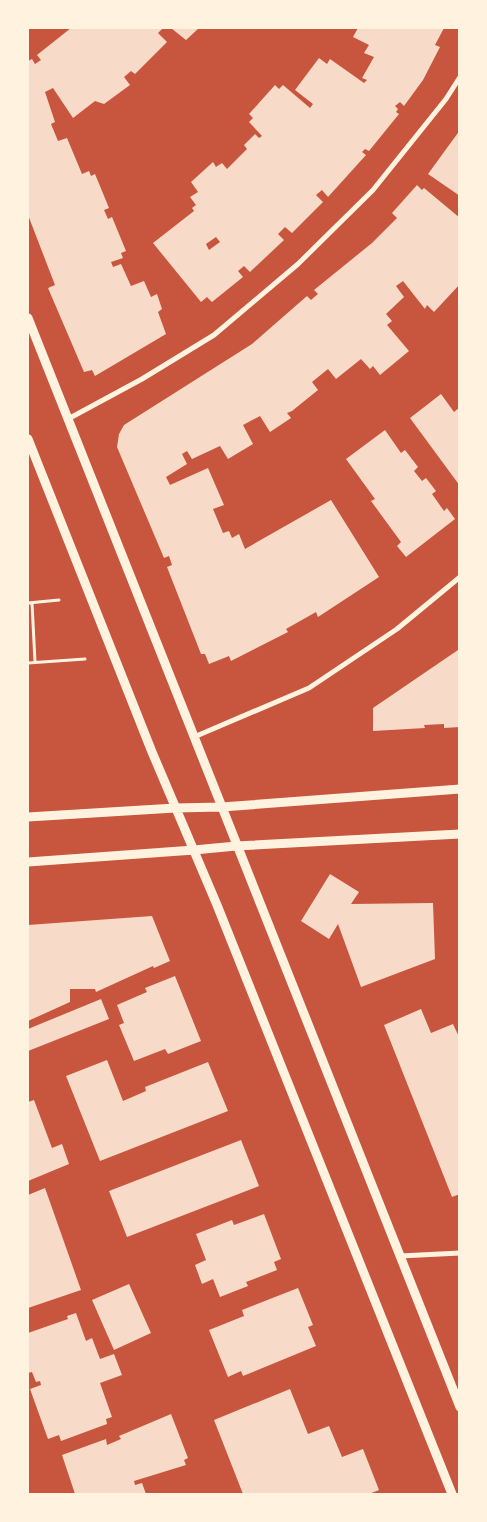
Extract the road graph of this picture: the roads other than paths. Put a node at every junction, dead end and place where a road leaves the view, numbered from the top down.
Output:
1 (460, 77) edge
2 (28, 318) edge
3 (68, 419) junction
4 (28, 439) edge
5 (460, 577) edge
6 (194, 737) junction
7 (460, 789) edge
8 (222, 807) junction
9 (175, 808) junction
10 (28, 817) edge
11 (460, 834) edge
12 (236, 846) junction
13 (194, 850) junction
14 (28, 862) edge
15 (460, 1253) edge
16 (399, 1256) junction
17 (460, 1407) edge
18 (452, 1494) edge

1 - 3 street
2 - 3 street
3 - 6 street
4 - 9 street
5 - 6 street
6 - 8 street
7 - 8 street
8 - 9 street
8 - 12 street
9 - 10 street
9 - 13 street
11 - 12 street
12 - 13 street
12 - 16 street
13 - 14 street
13 - 18 street
15 - 16 street
16 - 17 street

